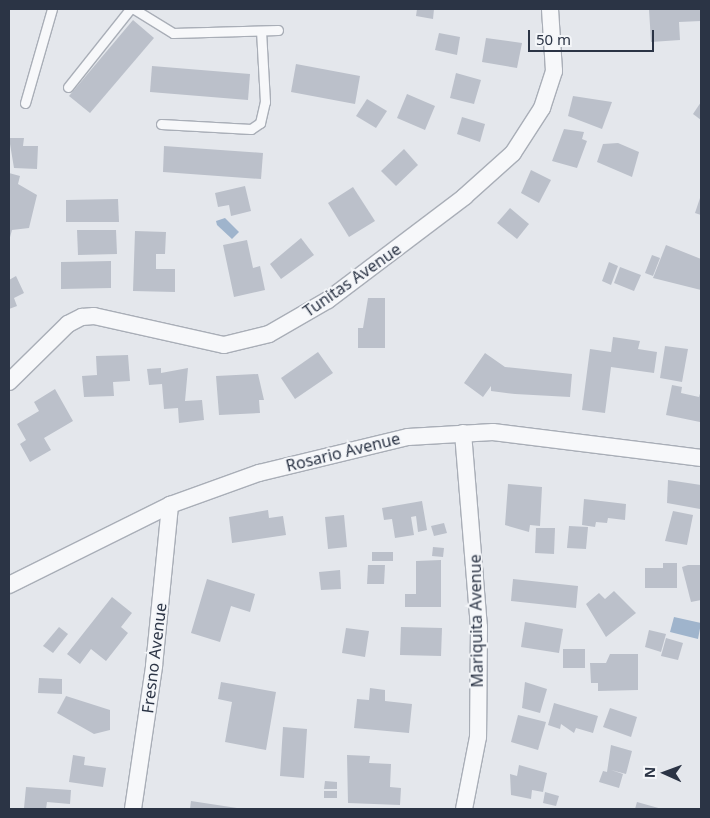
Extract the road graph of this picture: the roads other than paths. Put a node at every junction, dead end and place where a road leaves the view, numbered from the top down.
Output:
1 (52, 9) edge
2 (132, 9) edge
3 (550, 9) edge
4 (278, 30) dead end
5 (262, 31) junction
6 (68, 87) dead end
7 (25, 103) dead end
8 (161, 124) dead end
9 (9, 382) edge
10 (463, 432) junction
11 (701, 458) edge
12 (170, 505) junction
13 (9, 585) edge
14 (133, 809) edge
15 (464, 809) edge

1 - 7 lane
2 - 5 lane
2 - 6 lane
3 - 9 street, Tunitas Avenue
4 - 5 lane
5 - 8 lane
10 - 11 street, Rosario Avenue
10 - 12 street, Rosario Avenue
10 - 15 street, Mariquita Avenue
12 - 13 street, Rosario Avenue
12 - 14 street, Fresno Avenue

